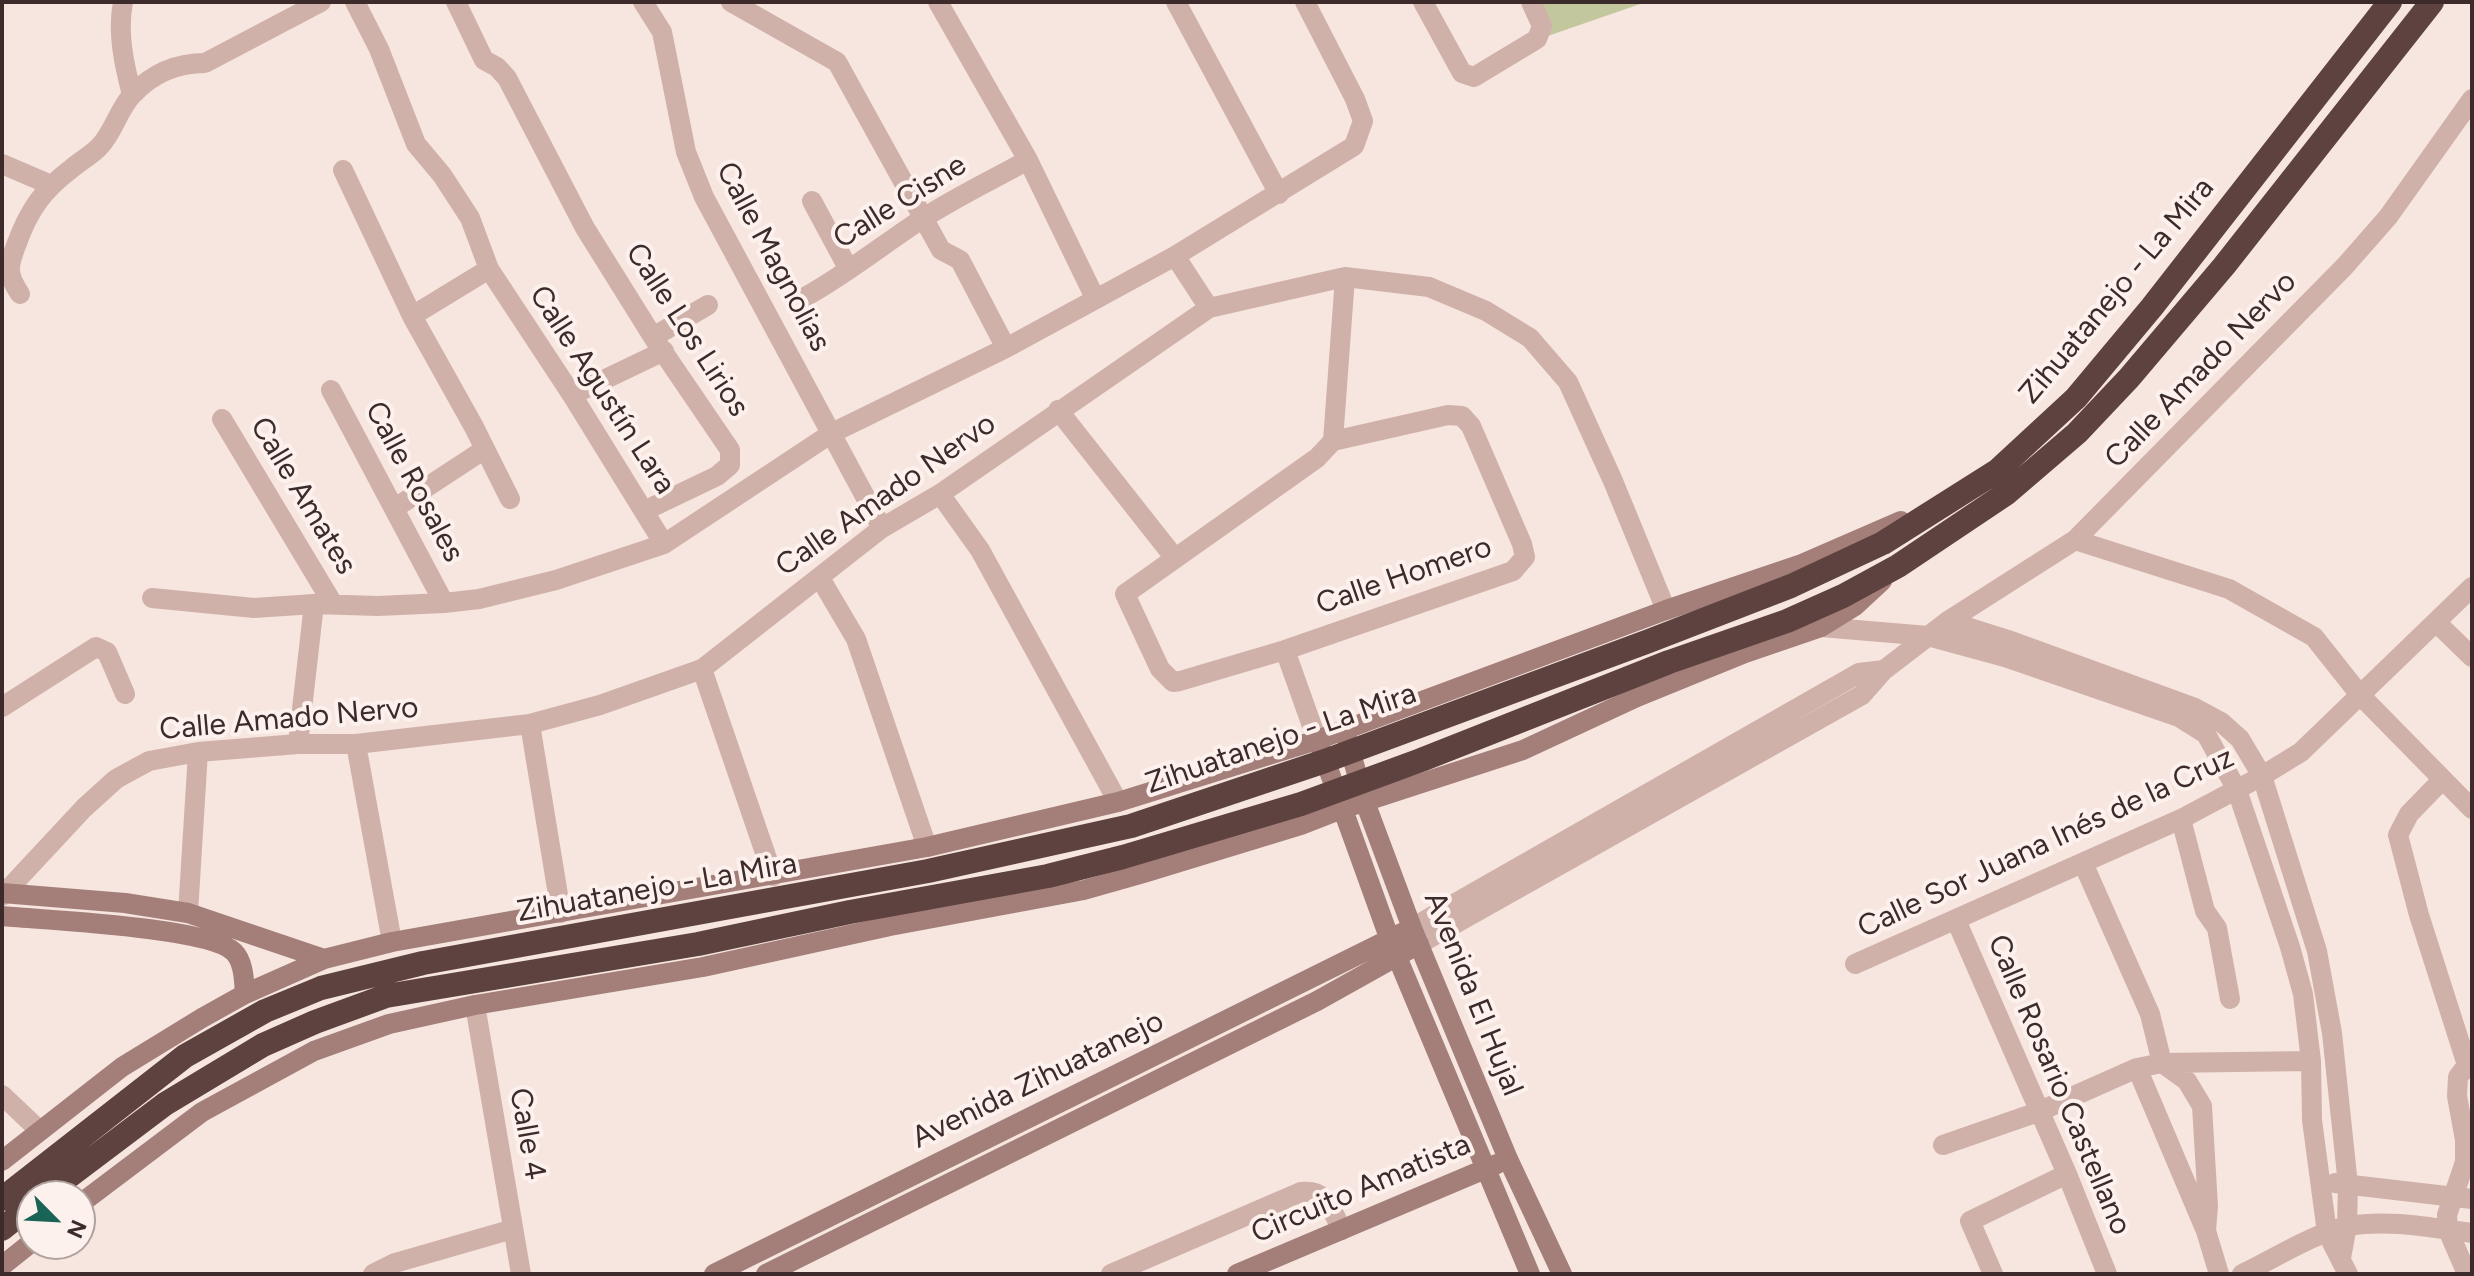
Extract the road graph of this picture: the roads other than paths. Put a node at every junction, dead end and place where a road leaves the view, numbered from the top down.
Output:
1 (123, 2) edge
2 (321, 2) edge
3 (355, 2) edge
4 (456, 2) edge
5 (643, 2) edge
6 (731, 2) edge
7 (938, 2) edge
8 (1176, 2) edge
9 (1423, 2) edge
10 (1531, 2) edge
11 (2390, 2) edge
12 (2432, 2) edge
13 (1310, 5) edge
14 (132, 95) junction
15 (2472, 99) edge
16 (1028, 160) junction
17 (2, 164) edge
18 (343, 170) dead end
19 (51, 185) junction
20 (1279, 194) junction
21 (812, 201) dead end
22 (923, 218) junction
23 (1175, 256) junction
24 (848, 268) junction
25 (489, 269) junction
26 (1345, 277) junction
27 (20, 294) dead end
28 (805, 297) dead end
29 (1095, 298) junction
30 (708, 305) dead end
31 (1209, 308) junction
32 (412, 316) junction
33 (658, 344) junction
34 (1006, 348) junction
35 (331, 390) dead end
36 (572, 395) junction
37 (1058, 410) junction
38 (222, 419) dead end
39 (832, 433) junction
40 (1333, 441) junction
41 (485, 449) junction
42 (1997, 471) junction
43 (940, 494) junction
44 (510, 499) dead end
45 (395, 508) junction
46 (644, 511) junction
47 (882, 528) junction
48 (2075, 540) junction
49 (664, 544) junction
50 (1174, 557) junction
51 (1898, 566) junction
52 (820, 578) junction
53 (2472, 587) edge
54 (152, 598) dead end
55 (444, 603) junction
56 (324, 604) junction
57 (1666, 610) junction
58 (1948, 621) junction
59 (2437, 623) junction
60 (1821, 627) junction
61 (1928, 636) junction
62 (1285, 650) junction
63 (2472, 657) edge
64 (702, 669) junction
65 (125, 694) dead end
66 (2360, 695) junction
67 (2, 707) edge
68 (530, 724) junction
69 (1347, 740) junction
70 (298, 744) junction
71 (356, 744) junction
72 (1321, 750) junction
73 (198, 752) junction
74 (2262, 776) junction
75 (2442, 780) junction
76 (2237, 790) junction
77 (1363, 792) junction
78 (1339, 800) junction
79 (1118, 802) junction
80 (2472, 809) edge
81 (2181, 819) junction
82 (927, 847) junction
83 (2083, 863) junction
84 (773, 876) junction
85 (3, 894) edge
86 (188, 913) junction
87 (561, 913) junction
88 (2, 916) edge
89 (1956, 920) junction
90 (1416, 936) junction
91 (392, 942) junction
92 (1394, 949) junction
93 (700, 956) junction
94 (324, 959) junction
95 (1855, 964) dead end
96 (245, 994) junction
97 (2230, 999) dead end
98 (475, 1005) junction
99 (1211, 1030) junction
100 (1217, 1051) junction
101 (2311, 1061) junction
102 (2469, 1062) edge
103 (2162, 1063) junction
104 (2137, 1068) junction
105 (2, 1095) edge
106 (2038, 1112) junction
107 (39, 1130) junction
108 (1943, 1145) dead end
109 (1508, 1159) junction
110 (2, 1161) edge
111 (1487, 1168) junction
112 (2067, 1174) junction
113 (64, 1180) edge
114 (2319, 1181) junction
115 (2348, 1185) junction
116 (96, 1192) edge
117 (2, 1199) edge
118 (2454, 1210) edge
119 (2347, 1226) junction
120 (513, 1229) junction
121 (1342, 1230) junction
122 (2206, 1231) junction
123 (2327, 1233) junction
124 (2472, 1233) edge
125 (2344, 1266) edge
126 (373, 1274) edge
127 (521, 1274) edge
128 (714, 1274) edge
129 (766, 1274) edge
130 (1111, 1274) edge
131 (1237, 1274) edge
132 (1530, 1274) edge
133 (1562, 1274) edge
134 (1993, 1274) edge
135 (2107, 1274) edge
136 (2219, 1274) edge
137 (2242, 1274) edge
138 (2467, 1274) edge

1 - 14 street
2 - 14 street
3 - 25 street, Calle Agustín Lara
4 - 33 street, Calle Los Lirios
5 - 39 street, Calle Magnolias
6 - 22 street
7 - 16 street
8 - 20 street
9 - 10 street
11 - 42 highway, Zihuatanejo - La Mira
12 - 51 highway, Zihuatanejo - La Mira
13 - 20 street
14 - 19 street
15 - 48 street, Calle Amado Nervo
16 - 22 street, Calle Cisne
16 - 29 street
17 - 19 street
18 - 32 street
19 - 27 street
20 - 23 street
21 - 24 street
22 - 24 street, Calle Cisne
22 - 34 street
23 - 29 street
23 - 31 street
24 - 28 street, Calle Cisne
25 - 32 street
25 - 36 street, Calle Agustín Lara
26 - 31 street, Calle Amado Nervo
26 - 40 street
26 - 57 street, Calle Amado Nervo
29 - 34 street
30 - 33 street
31 - 37 street, Calle Amado Nervo
32 - 41 street
33 - 36 street
33 - 46 street, Calle Los Lirios
34 - 39 street
35 - 45 street, Calle Rosales
36 - 46 street, Calle Agustín Lara
37 - 43 street, Calle Amado Nervo
37 - 50 street
38 - 56 street, Calle Amates
39 - 47 street, Calle Magnolias
39 - 49 street
40 - 50 street, Calle Homero
40 - 62 street, Calle Homero
41 - 44 street
41 - 45 street
42 - 57 street
42 - 69 highway, Zihuatanejo - La Mira
43 - 47 street, Calle Amado Nervo
43 - 79 street
45 - 55 street, Calle Rosales
46 - 49 street, Calle Agustín Lara
47 - 52 street, Calle Amado Nervo
48 - 58 street, Calle Amado Nervo
48 - 66 street
49 - 55 street
50 - 62 street, Calle Homero
51 - 60 street
51 - 77 highway, Zihuatanejo - La Mira
52 - 64 street, Calle Amado Nervo
52 - 82 street
53 - 59 street, Calle Sor Juana Inés de la Cruz
54 - 56 street
55 - 56 street
56 - 70 street, Calle Amates
57 - 69 street
58 - 61 street, Calle Amado Nervo
58 - 74 street
59 - 63 street
59 - 66 street, Calle Sor Juana Inés de la Cruz
60 - 61 street
60 - 77 street
61 - 76 street
61 - 90 street, Calle Amado Nervo
62 - 72 street
64 - 68 street, Calle Amado Nervo
64 - 84 street
65 - 67 street
66 - 74 street, Calle Sor Juana Inés de la Cruz
66 - 75 street
68 - 71 street, Calle Amado Nervo
68 - 87 street
69 - 72 highway, Zihuatanejo - La Mira
69 - 77 street, Avenida El Hujal
70 - 71 street, Calle Amado Nervo
70 - 73 street, Calle Amado Nervo
71 - 91 street
72 - 78 street, Avenida El Hujal
72 - 79 street
72 - 117 highway, Zihuatanejo - La Mira
73 - 85 street, Calle Amado Nervo
73 - 86 street
74 - 76 street, Calle Sor Juana Inés de la Cruz
74 - 115 street
75 - 80 street
75 - 102 street
76 - 81 street, Calle Sor Juana Inés de la Cruz
76 - 101 street
77 - 78 highway, Zihuatanejo - La Mira
77 - 90 street, Avenida El Hujal
78 - 92 street, Avenida El Hujal
78 - 93 highway, Zihuatanejo - La Mira
79 - 82 street
81 - 83 street, Calle Sor Juana Inés de la Cruz
81 - 97 street
82 - 84 street
83 - 89 street, Calle Sor Juana Inés de la Cruz
83 - 103 street
84 - 87 street
85 - 86 street
86 - 94 street
87 - 91 street
88 - 96 street
89 - 95 street, Calle Sor Juana Inés de la Cruz
89 - 106 street, Calle Rosario Castellano
90 - 92 street
90 - 109 street, Avenida El Hujal
91 - 94 street
92 - 99 street, Avenida Zihuatanejo
92 - 100 street, Avenida Zihuatanejo
92 - 111 street, Avenida El Hujal
93 - 98 street
93 - 113 highway, Zihuatanejo - La Mira
94 - 96 street
96 - 107 street
98 - 116 street
98 - 120 street, Calle 4
99 - 100 street
99 - 128 street, Avenida Zihuatanejo
100 - 129 street, Avenida Zihuatanejo
101 - 103 street
101 - 114 street
102 - 118 street
103 - 104 street
103 - 122 street
104 - 106 street
104 - 122 street
105 - 107 street
106 - 108 street
106 - 112 street, Calle Rosario Castellano
107 - 110 street
109 - 111 street, Circuito Amatista
109 - 133 street, Avenida El Hujal
111 - 121 street, Circuito Amatista
111 - 132 street, Avenida El Hujal
112 - 134 street
112 - 135 street, Calle Rosario Castellano
114 - 115 street
114 - 123 street
115 - 118 street
115 - 119 street
118 - 119 street
118 - 124 street
118 - 138 street
119 - 123 street
119 - 125 street
120 - 126 street
120 - 127 street, Calle 4
121 - 130 street
121 - 131 street, Circuito Amatista
122 - 136 street
123 - 125 street
123 - 137 street

